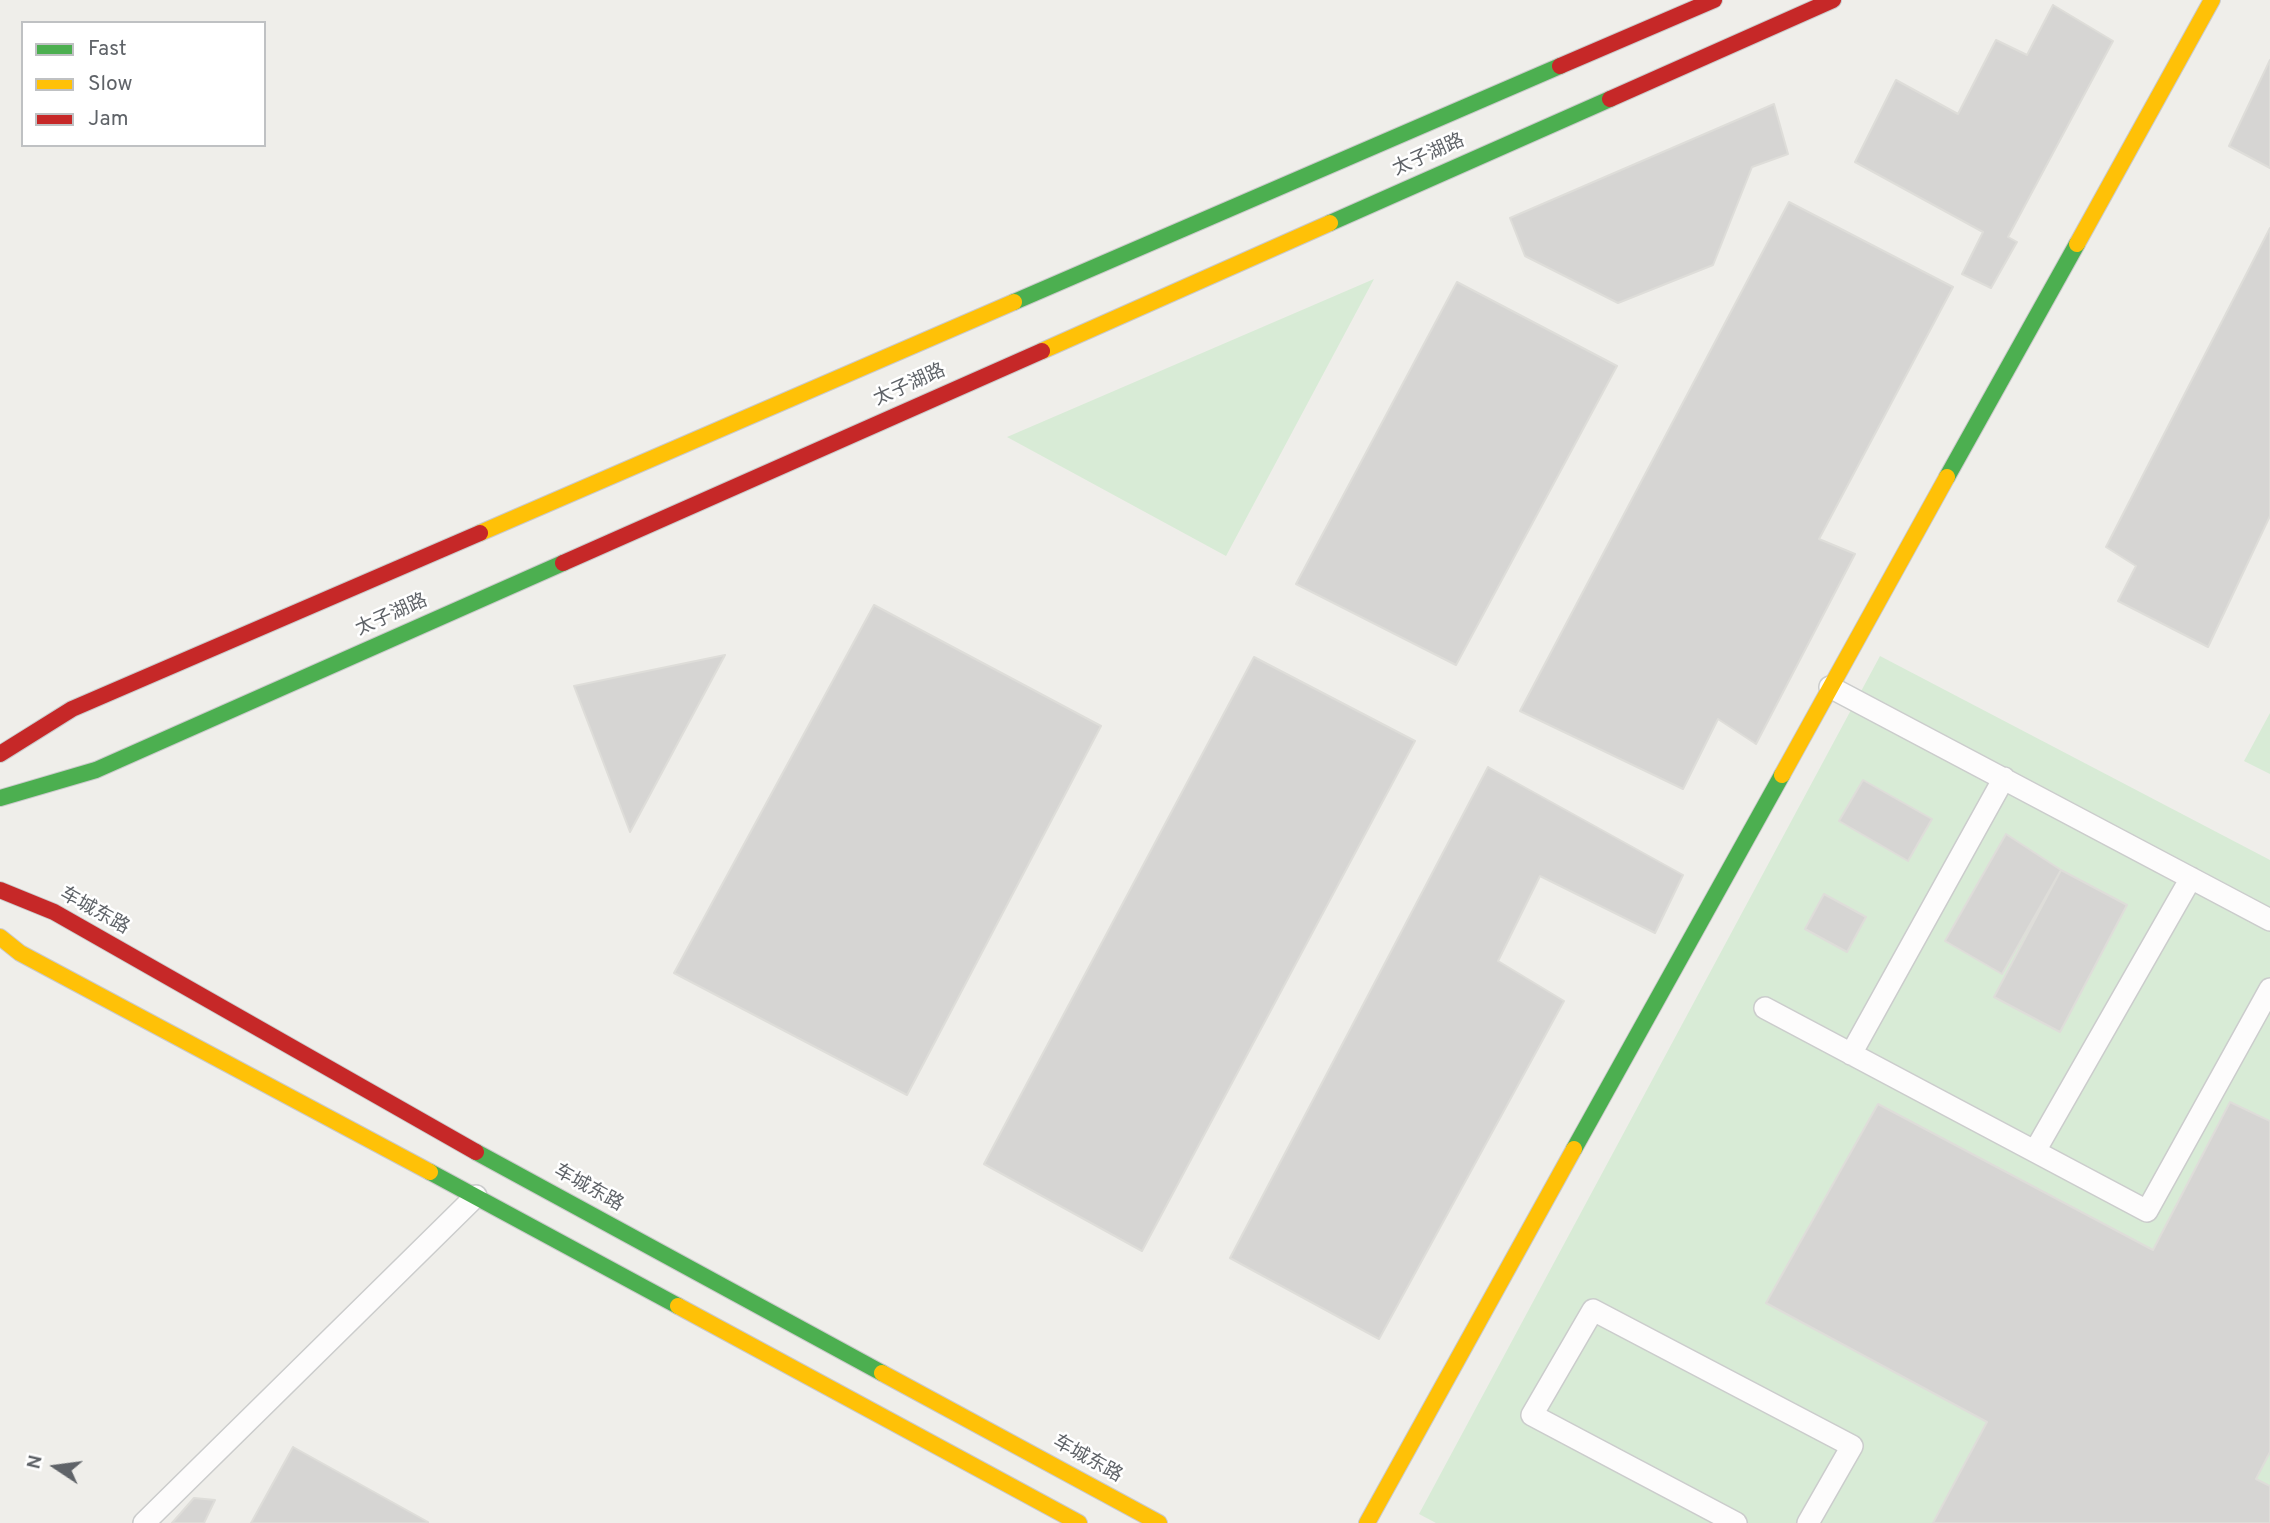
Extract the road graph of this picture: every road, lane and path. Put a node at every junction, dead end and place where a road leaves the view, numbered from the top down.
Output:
1 (1714, 0) edge
2 (1833, 0) edge
3 (2211, 0) edge
4 (1830, 687) junction
5 (0, 754) edge
6 (2004, 778) junction
7 (0, 798) edge
8 (2191, 878) junction
9 (0, 890) edge
10 (2270, 920) edge
11 (0, 937) edge
12 (2270, 989) edge
13 (1765, 1008) dead end
14 (1851, 1054) junction
15 (2035, 1152) junction
16 (476, 1196) junction
17 (144, 1523) edge
18 (1079, 1523) edge
19 (1158, 1523) edge
20 (1367, 1523) edge
21 (1736, 1523) edge
22 (1808, 1523) edge

1 - 5 main road, 太子湖路
2 - 7 main road, 太子湖路
3 - 4 main road
4 - 6 lane
4 - 20 main road
6 - 8 lane
6 - 14 lane
8 - 10 lane
8 - 15 lane
9 - 19 main road, 车城东路
11 - 16 main road
12 - 15 lane
13 - 14 lane
14 - 15 lane
16 - 17 lane
16 - 18 main road
21 - 22 lane

